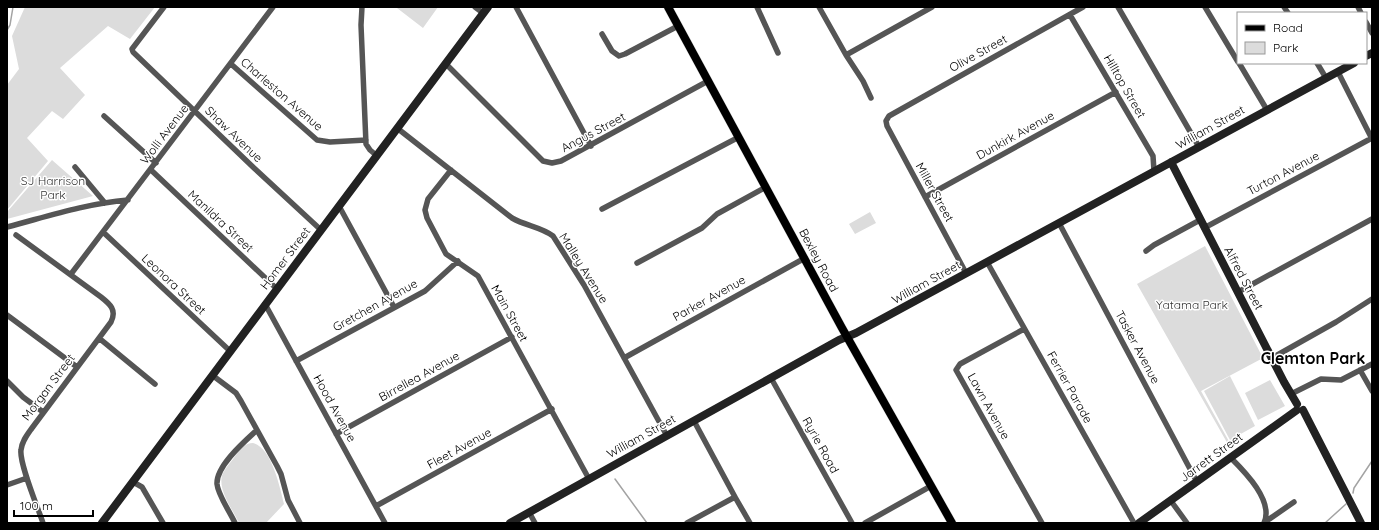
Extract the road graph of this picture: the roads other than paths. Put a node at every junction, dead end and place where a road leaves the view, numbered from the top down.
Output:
1 (164, 7) edge
2 (273, 7) edge
3 (362, 7) edge
4 (475, 7) edge
5 (516, 7) edge
6 (668, 7) edge
7 (757, 7) edge
8 (819, 7) edge
9 (932, 7) edge
10 (1083, 7) edge
11 (1118, 7) edge
12 (1205, 7) edge
13 (486, 10) edge
14 (1070, 15) junction
15 (1367, 24) edge
16 (678, 26) junction
17 (602, 34) dead end
18 (1372, 34) edge
19 (778, 53) dead end
20 (846, 55) junction
21 (1237, 60) edge
22 (231, 64) junction
23 (446, 64) junction
24 (1239, 64) edge
25 (1318, 64) edge
26 (1352, 64) edge
27 (1338, 72) junction
28 (1326, 78) junction
29 (708, 81) junction
30 (1116, 92) junction
31 (871, 98) dead end
32 (1267, 110) junction
33 (195, 112) junction
34 (104, 116) dead end
35 (886, 121) joint
36 (397, 128) junction
37 (739, 137) junction
38 (1372, 138) edge
39 (366, 140) junction
40 (591, 146) junction
41 (1199, 147) junction
42 (376, 155) junction
43 (1171, 162) junction
44 (156, 163) junction
45 (75, 168) dead end
46 (151, 170) junction
47 (451, 170) junction
48 (1154, 171) junction
49 (766, 187) junction
50 (925, 197) junction
51 (128, 200) junction
52 (105, 203) junction
53 (339, 206) junction
54 (602, 210) dead end
55 (1372, 219) edge
56 (1200, 220) junction
57 (1059, 223) junction
58 (7, 228) edge
59 (1204, 228) junction
60 (321, 230) junction
61 (103, 232) junction
62 (16, 234) dead end
63 (1146, 251) dead end
64 (804, 258) junction
65 (458, 261) junction
66 (987, 262) junction
67 (637, 263) dead end
68 (966, 273) junction
69 (71, 274) junction
70 (277, 289) junction
71 (1238, 292) junction
72 (1372, 299) edge
73 (265, 304) junction
74 (394, 307) junction
75 (7, 315) edge
76 (1024, 328) junction
77 (512, 337) junction
78 (847, 337) junction
79 (99, 338) junction
80 (230, 351) junction
81 (624, 358) junction
82 (1272, 358) junction
83 (296, 361) junction
84 (1372, 364) edge
85 (77, 367) junction
86 (1360, 370) junction
87 (212, 374) junction
88 (771, 378) junction
89 (7, 381) edge
90 (155, 384) dead end
91 (1372, 391) edge
92 (1291, 394) junction
93 (1299, 408) junction
94 (552, 410) junction
95 (43, 412) junction
96 (694, 421) junction
97 (257, 430) junction
98 (336, 434) junction
99 (667, 436) junction
100 (1231, 458) junction
101 (28, 478) junction
102 (590, 479) junction
103 (133, 482) junction
104 (1197, 482) junction
105 (7, 485) edge
106 (931, 486) junction
107 (735, 497) junction
108 (1171, 501) junction
109 (1294, 502) dead end
110 (376, 506) junction
111 (529, 512) junction
112 (1264, 522) edge
113 (43, 523) edge
114 (102, 523) edge
115 (163, 523) edge
116 (235, 523) edge
117 (300, 523) edge
118 (385, 523) edge
119 (510, 523) edge
120 (535, 523) edge
121 (688, 523) edge
122 (750, 523) edge
123 (852, 523) edge
124 (865, 523) edge
125 (952, 523) edge
126 (1042, 523) edge
127 (1134, 523) edge
128 (1139, 523) edge
129 (1187, 523) edge
130 (1361, 523) edge

1 - 33 street, Shaw Avenue
2 - 22 street, Wolli Avenue
3 - 39 street
4 - 13 street
5 - 40 street
6 - 16 main road, Bexley Road
7 - 19 street
8 - 20 street
9 - 20 street
10 - 14 street, Olive Street
11 - 41 street
12 - 21 street
13 - 23 street, Homer Street
14 - 30 street, Hilltop Street
14 - 35 street, Olive Street
15 - 18 street
16 - 17 street
16 - 29 main road, Bexley Road
20 - 31 street
22 - 33 street, Wolli Avenue
22 - 39 street, Charleston Avenue
23 - 36 street, Homer Street
23 - 40 street, Angus Street
24 - 32 street
25 - 28 street
26 - 27 street, William Street
27 - 28 street, William Street
27 - 38 street
28 - 32 street, William Street
29 - 37 main road, Bexley Road
29 - 40 street, Angus Street
30 - 48 street, Hilltop Street
30 - 50 street, Dunkirk Avenue
32 - 41 street, William Street
33 - 44 street, Wolli Avenue
33 - 60 street, Shaw Avenue
34 - 44 street
35 - 50 street, Miller Street
36 - 42 street, Homer Street
36 - 47 street, Malley Avenue
37 - 49 main road, Bexley Road
37 - 54 street
38 - 59 street, Turton Avenue
39 - 42 street
41 - 43 street, William Street
42 - 53 street, Homer Street
43 - 48 street, William Street
43 - 56 street, Alfred Street
44 - 46 street, Wolli Avenue
45 - 52 street
46 - 51 street, Wolli Avenue
46 - 70 street, Manildra Street
47 - 65 street, Main Street
47 - 81 street, Malley Avenue
48 - 57 street, William Street
49 - 64 main road, Bexley Road
49 - 67 street
50 - 68 street, Miller Street
51 - 52 street
51 - 61 street, Wolli Avenue
52 - 58 street
53 - 60 street, Homer Street
53 - 74 street
55 - 71 street
56 - 59 street, Alfred Street
56 - 63 street
57 - 66 street, William Street
57 - 104 street, Tasker Avenue
59 - 71 street, Alfred Street
60 - 70 street, Homer Street
61 - 69 street, Wolli Avenue
61 - 80 street, Leonora Street
62 - 69 street
64 - 78 main road, Bexley Road
64 - 81 street, Parker Avenue
65 - 74 street, Gretchen Avenue
65 - 77 street, Main Street
66 - 68 street, William Street
66 - 76 street, Ferrier Parade
68 - 78 street, William Street
69 - 79 street, Morgan Street
70 - 73 street, Homer Street
71 - 82 street, Alfred Street
72 - 82 street
73 - 80 street, Homer Street
73 - 83 street, Hood Avenue
74 - 83 street, Gretchen Avenue
75 - 85 street
76 - 126 street, Lawn Avenue
76 - 127 street, Ferrier Parade
77 - 94 street, Main Street
77 - 98 street, Birrellea Avenue
78 - 88 street, William Street
78 - 106 main road, Bexley Road
79 - 85 street, Morgan Street
79 - 90 street
80 - 87 street, Homer Street
81 - 99 street, Malley Avenue
82 - 92 street, Alfred Street
83 - 98 street, Hood Avenue
84 - 86 street
85 - 95 street, Morgan Street
86 - 91 street
86 - 92 street
87 - 97 street
87 - 103 street, Homer Street
88 - 96 street, William Street
88 - 123 street, Ryrie Road
89 - 95 street
92 - 93 street, Alfred Street
93 - 100 street, Jarrett Street
93 - 130 street, Alfred Street
94 - 102 street, Main Street
94 - 110 street, Fleet Avenue
95 - 101 street, Morgan Street
96 - 99 street, William Street
96 - 107 street
97 - 116 street
97 - 117 street
98 - 110 street, Hood Avenue
99 - 102 street, William Street
100 - 104 street, Jarrett Street
100 - 112 street
101 - 105 street
101 - 113 street, Morgan Street
102 - 111 street, William Street
103 - 114 street, Homer Street
103 - 115 street
104 - 108 street, Jarrett Street
106 - 124 street
106 - 125 main road, Bexley Road
107 - 121 street
107 - 122 street
108 - 128 street, Jarrett Street
108 - 129 street
109 - 112 street
110 - 118 street, Hood Avenue
111 - 119 street, William Street
111 - 120 street

